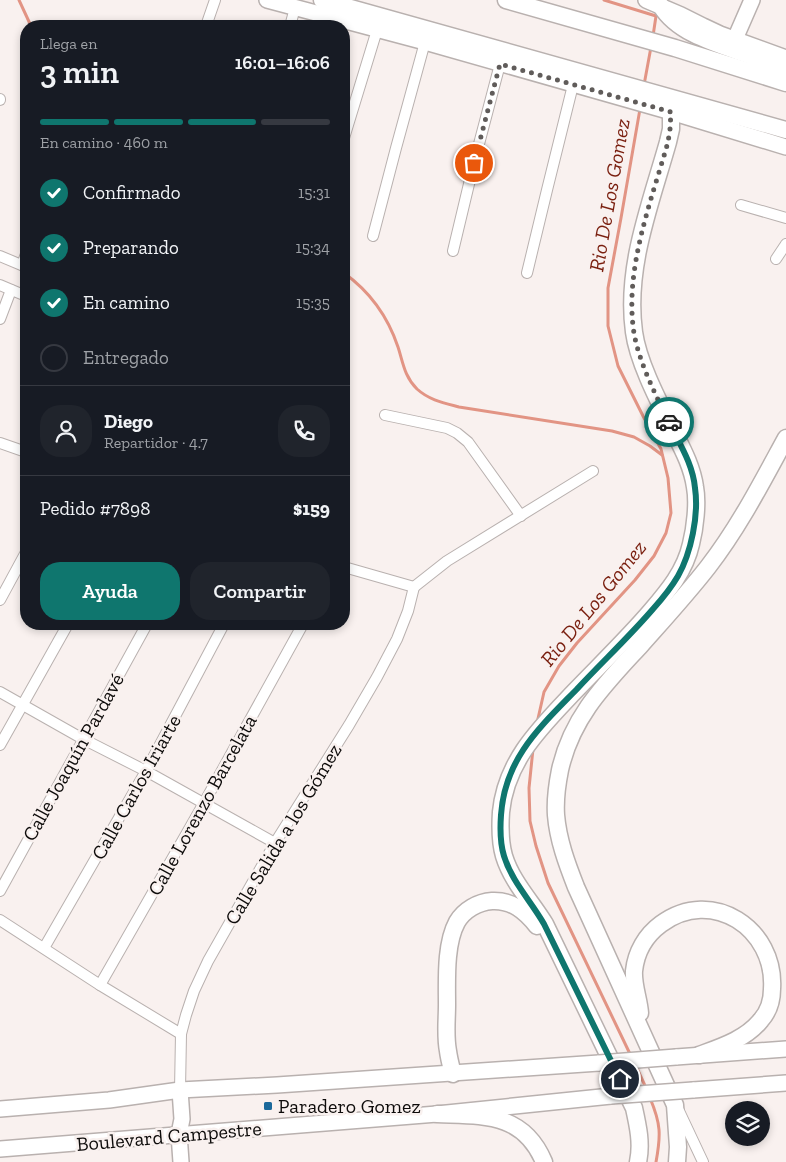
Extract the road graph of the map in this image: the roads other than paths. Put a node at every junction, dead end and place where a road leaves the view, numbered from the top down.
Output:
1 (215, 0) edge
2 (267, 0) edge
3 (322, 0) edge
4 (506, 0) edge
5 (752, 0) edge
6 (653, 3) edge
7 (295, 8) junction
8 (208, 20) edge
9 (292, 20) edge
10 (340, 20) edge
11 (350, 23) edge
12 (377, 30) junction
13 (735, 39) junction
14 (425, 42) junction
15 (786, 58) edge
16 (500, 64) junction
17 (786, 71) edge
18 (786, 83) edge
19 (573, 85) junction
20 (626, 92) junction
21 (672, 108) junction
22 (350, 118) edge
23 (786, 130) edge
24 (786, 147) edge
25 (741, 205) dead end
26 (786, 218) edge
27 (373, 236) dead end
28 (786, 244) edge
29 (453, 251) dead end
30 (0, 256) edge
31 (776, 260) dead end
32 (20, 264) edge
33 (527, 273) dead end
34 (0, 286) edge
35 (11, 290) junction
36 (20, 294) edge
37 (0, 318) edge
38 (385, 415) dead end
39 (786, 438) edge
40 (0, 443) edge
41 (20, 450) edge
42 (593, 471) dead end
43 (520, 516) junction
44 (20, 563) edge
45 (350, 569) edge
46 (414, 587) junction
47 (0, 600) edge
48 (65, 630) edge
49 (144, 630) edge
50 (221, 630) edge
51 (300, 630) edge
52 (0, 692) edge
53 (23, 705) junction
54 (83, 739) junction
55 (0, 745) edge
56 (146, 771) junction
57 (204, 803) junction
58 (275, 843) junction
59 (0, 891) edge
60 (0, 920) edge
61 (44, 948) junction
62 (563, 961) junction
63 (100, 985) junction
64 (642, 1032) junction
65 (181, 1034) junction
66 (786, 1050) edge
67 (699, 1055) junction
68 (453, 1074) junction
69 (786, 1083) edge
70 (180, 1090) junction
71 (675, 1105) junction
72 (0, 1108) edge
73 (436, 1114) junction
74 (180, 1134) junction
75 (0, 1149) edge
76 (181, 1162) edge
77 (544, 1162) edge
78 (638, 1162) edge
79 (677, 1162) edge
80 (703, 1162) edge

1 - 8 street
2 - 7 main road
3 - 20 main road
4 - 18 main road
5 - 13 main road
6 - 13 main road
6 - 17 main road
7 - 9 street
7 - 10 main road
11 - 12 main road
12 - 14 main road
12 - 22 street
13 - 15 main road
14 - 16 main road
14 - 27 street
16 - 19 main road
16 - 29 street
19 - 20 main road
19 - 33 street
20 - 21 main road
21 - 23 main road
21 - 24 main road
21 - 62 main road
25 - 26 street
28 - 31 street
30 - 32 street
34 - 35 street
35 - 36 street
35 - 37 street
38 - 43 street
39 - 64 main road
40 - 41 street
42 - 43 street
43 - 46 street
44 - 47 street
45 - 46 street
46 - 58 street, Calle Salida a los Gómez
48 - 53 street
49 - 54 street, Calle Joaquín Pardavé
50 - 56 street, Calle Carlos Iriarte
51 - 57 street, Calle Lorenzo Barcelata
52 - 53 street
53 - 54 street
53 - 55 street
54 - 56 street
54 - 59 street, Calle Joaquín Pardavé
56 - 57 street
56 - 61 street, Calle Carlos Iriarte
57 - 58 street
57 - 63 street, Calle Lorenzo Barcelata
58 - 65 street, Calle Salida a los Gómez
60 - 61 street
61 - 63 street
62 - 68 main road
62 - 78 main road
63 - 65 street
64 - 67 main road
64 - 71 main road
65 - 70 street, Calle Salida a los Gómez
66 - 67 main road, Boulevard Campestre
67 - 68 main road, Boulevard Campestre, bridge
68 - 70 main road, Boulevard Campestre
69 - 73 main road, Boulevard Campestre, bridge
70 - 72 main road, Boulevard Campestre
70 - 74 main road
71 - 79 main road
71 - 80 street
73 - 74 main road, Boulevard Campestre
73 - 77 main road
74 - 75 main road, Boulevard Campestre
74 - 76 main road

